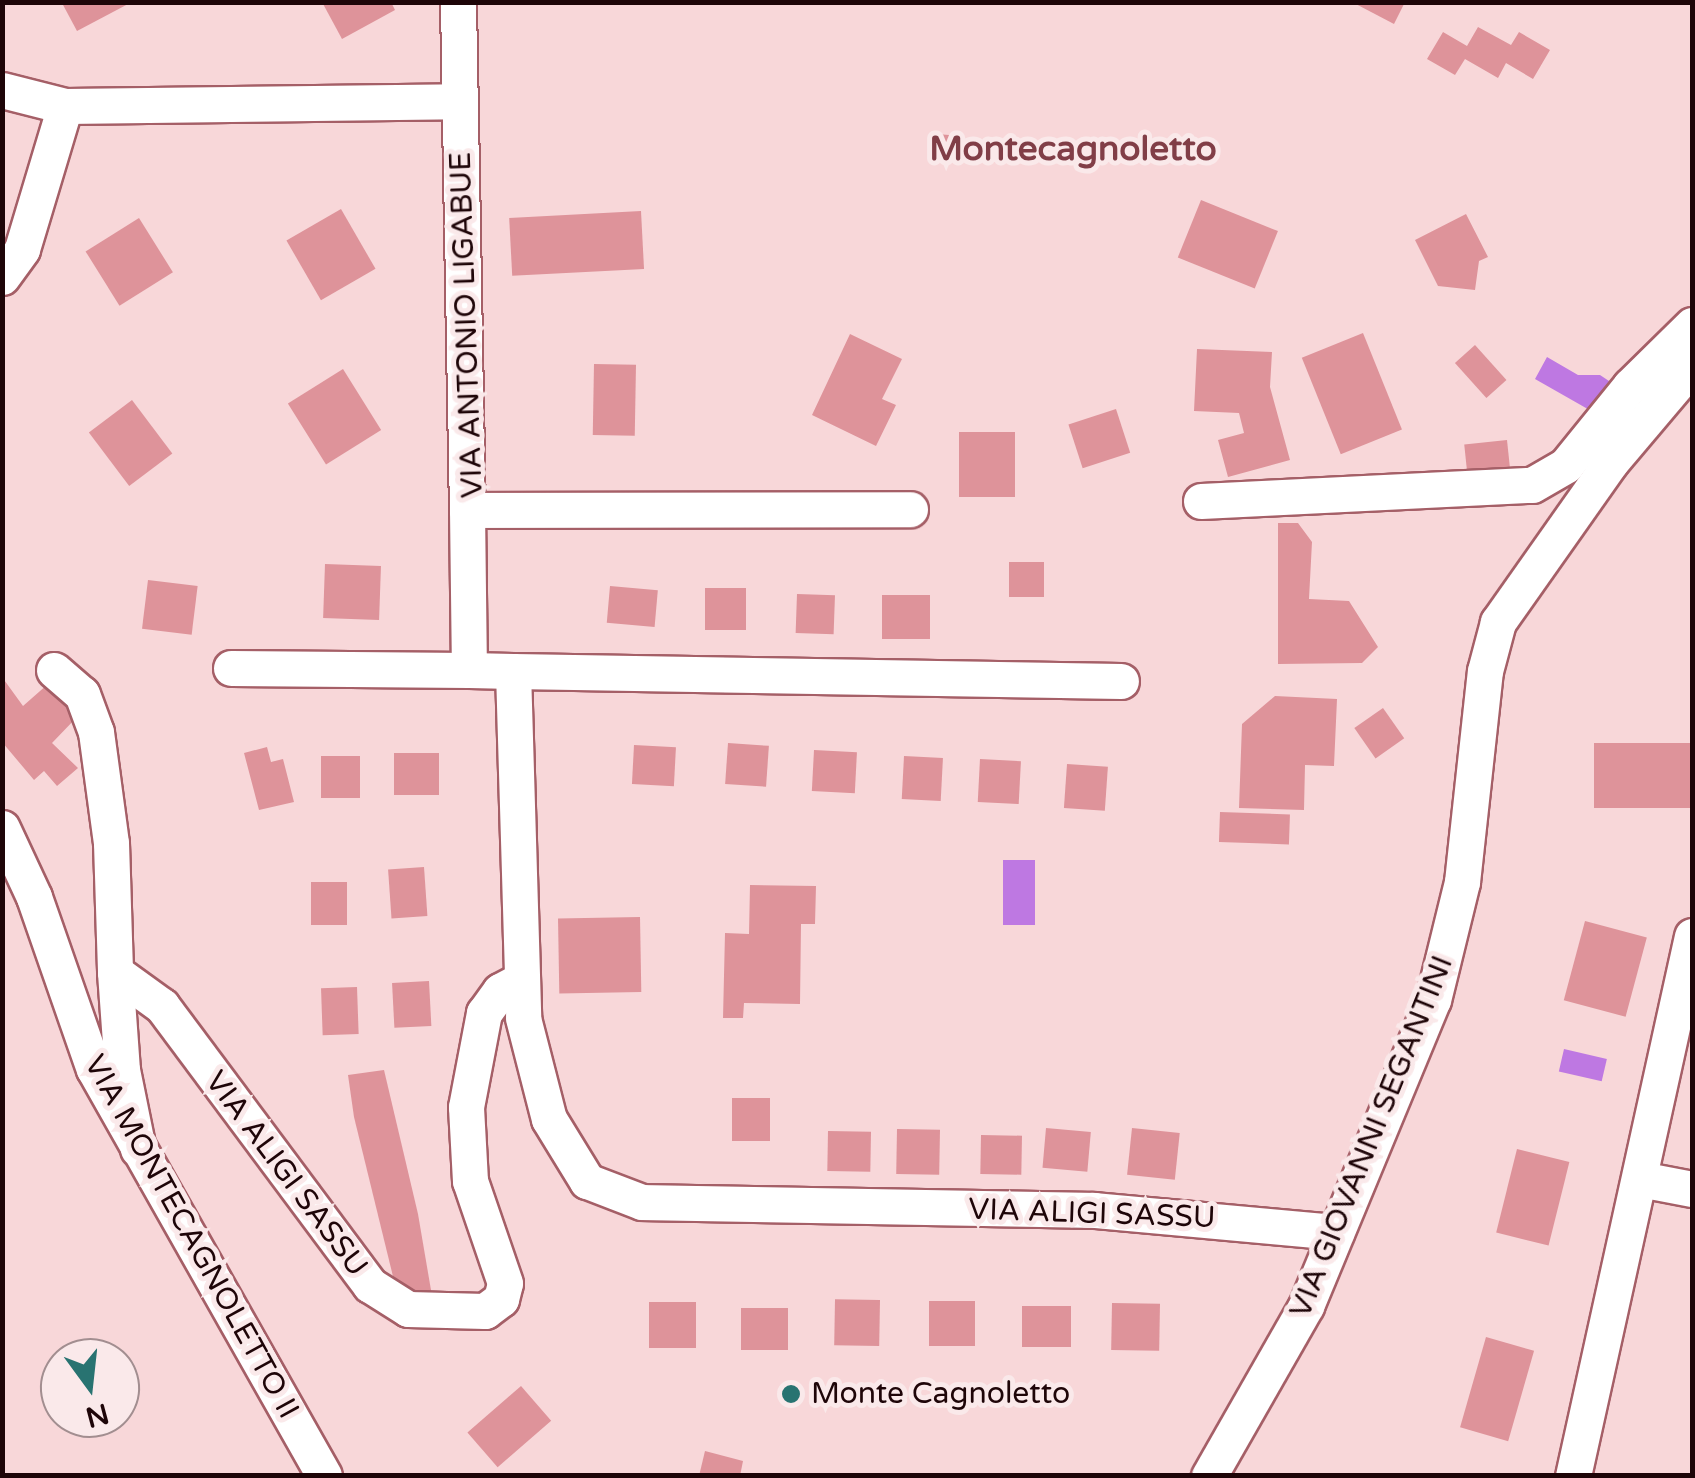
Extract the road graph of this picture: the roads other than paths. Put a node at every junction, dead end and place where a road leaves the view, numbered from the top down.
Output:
1 (458, 2) edge
2 (2, 90) edge
3 (459, 101) junction
4 (66, 106) junction
5 (2, 277) edge
6 (1692, 325) edge
7 (1692, 366) edge
8 (1201, 501) dead end
9 (910, 509) dead end
10 (467, 510) junction
11 (231, 668) dead end
12 (54, 670) dead end
13 (470, 670) junction
14 (513, 671) junction
15 (1121, 681) dead end
16 (2, 828) edge
17 (1692, 936) edge
18 (115, 972) junction
19 (519, 981) junction
20 (138, 1149) junction
21 (1640, 1179) junction
22 (1692, 1189) edge
23 (1336, 1232) junction
24 (324, 1476) edge
25 (1209, 1476) edge
26 (1573, 1476) edge

1 - 3 street, VIA ANTONIO LIGABUE
2 - 4 street
3 - 4 street
3 - 10 street, VIA ANTONIO LIGABUE
4 - 5 street
6 - 8 street
7 - 23 street, VIA GIOVANNI SEGANTINI
9 - 10 street, VIA ANTONIO LIGABUE
10 - 13 street
11 - 13 street
12 - 18 street
13 - 14 street
14 - 15 street
14 - 19 street, VIA ALIGI SASSU
16 - 20 street, VIA MONTECAGNOLETTO II
17 - 21 street
18 - 19 street, VIA ALIGI SASSU
18 - 20 street
19 - 23 street, VIA ALIGI SASSU
20 - 24 street, VIA MONTECAGNOLETTO II
21 - 22 street
21 - 26 street
23 - 25 street, VIA GIOVANNI SEGANTINI

